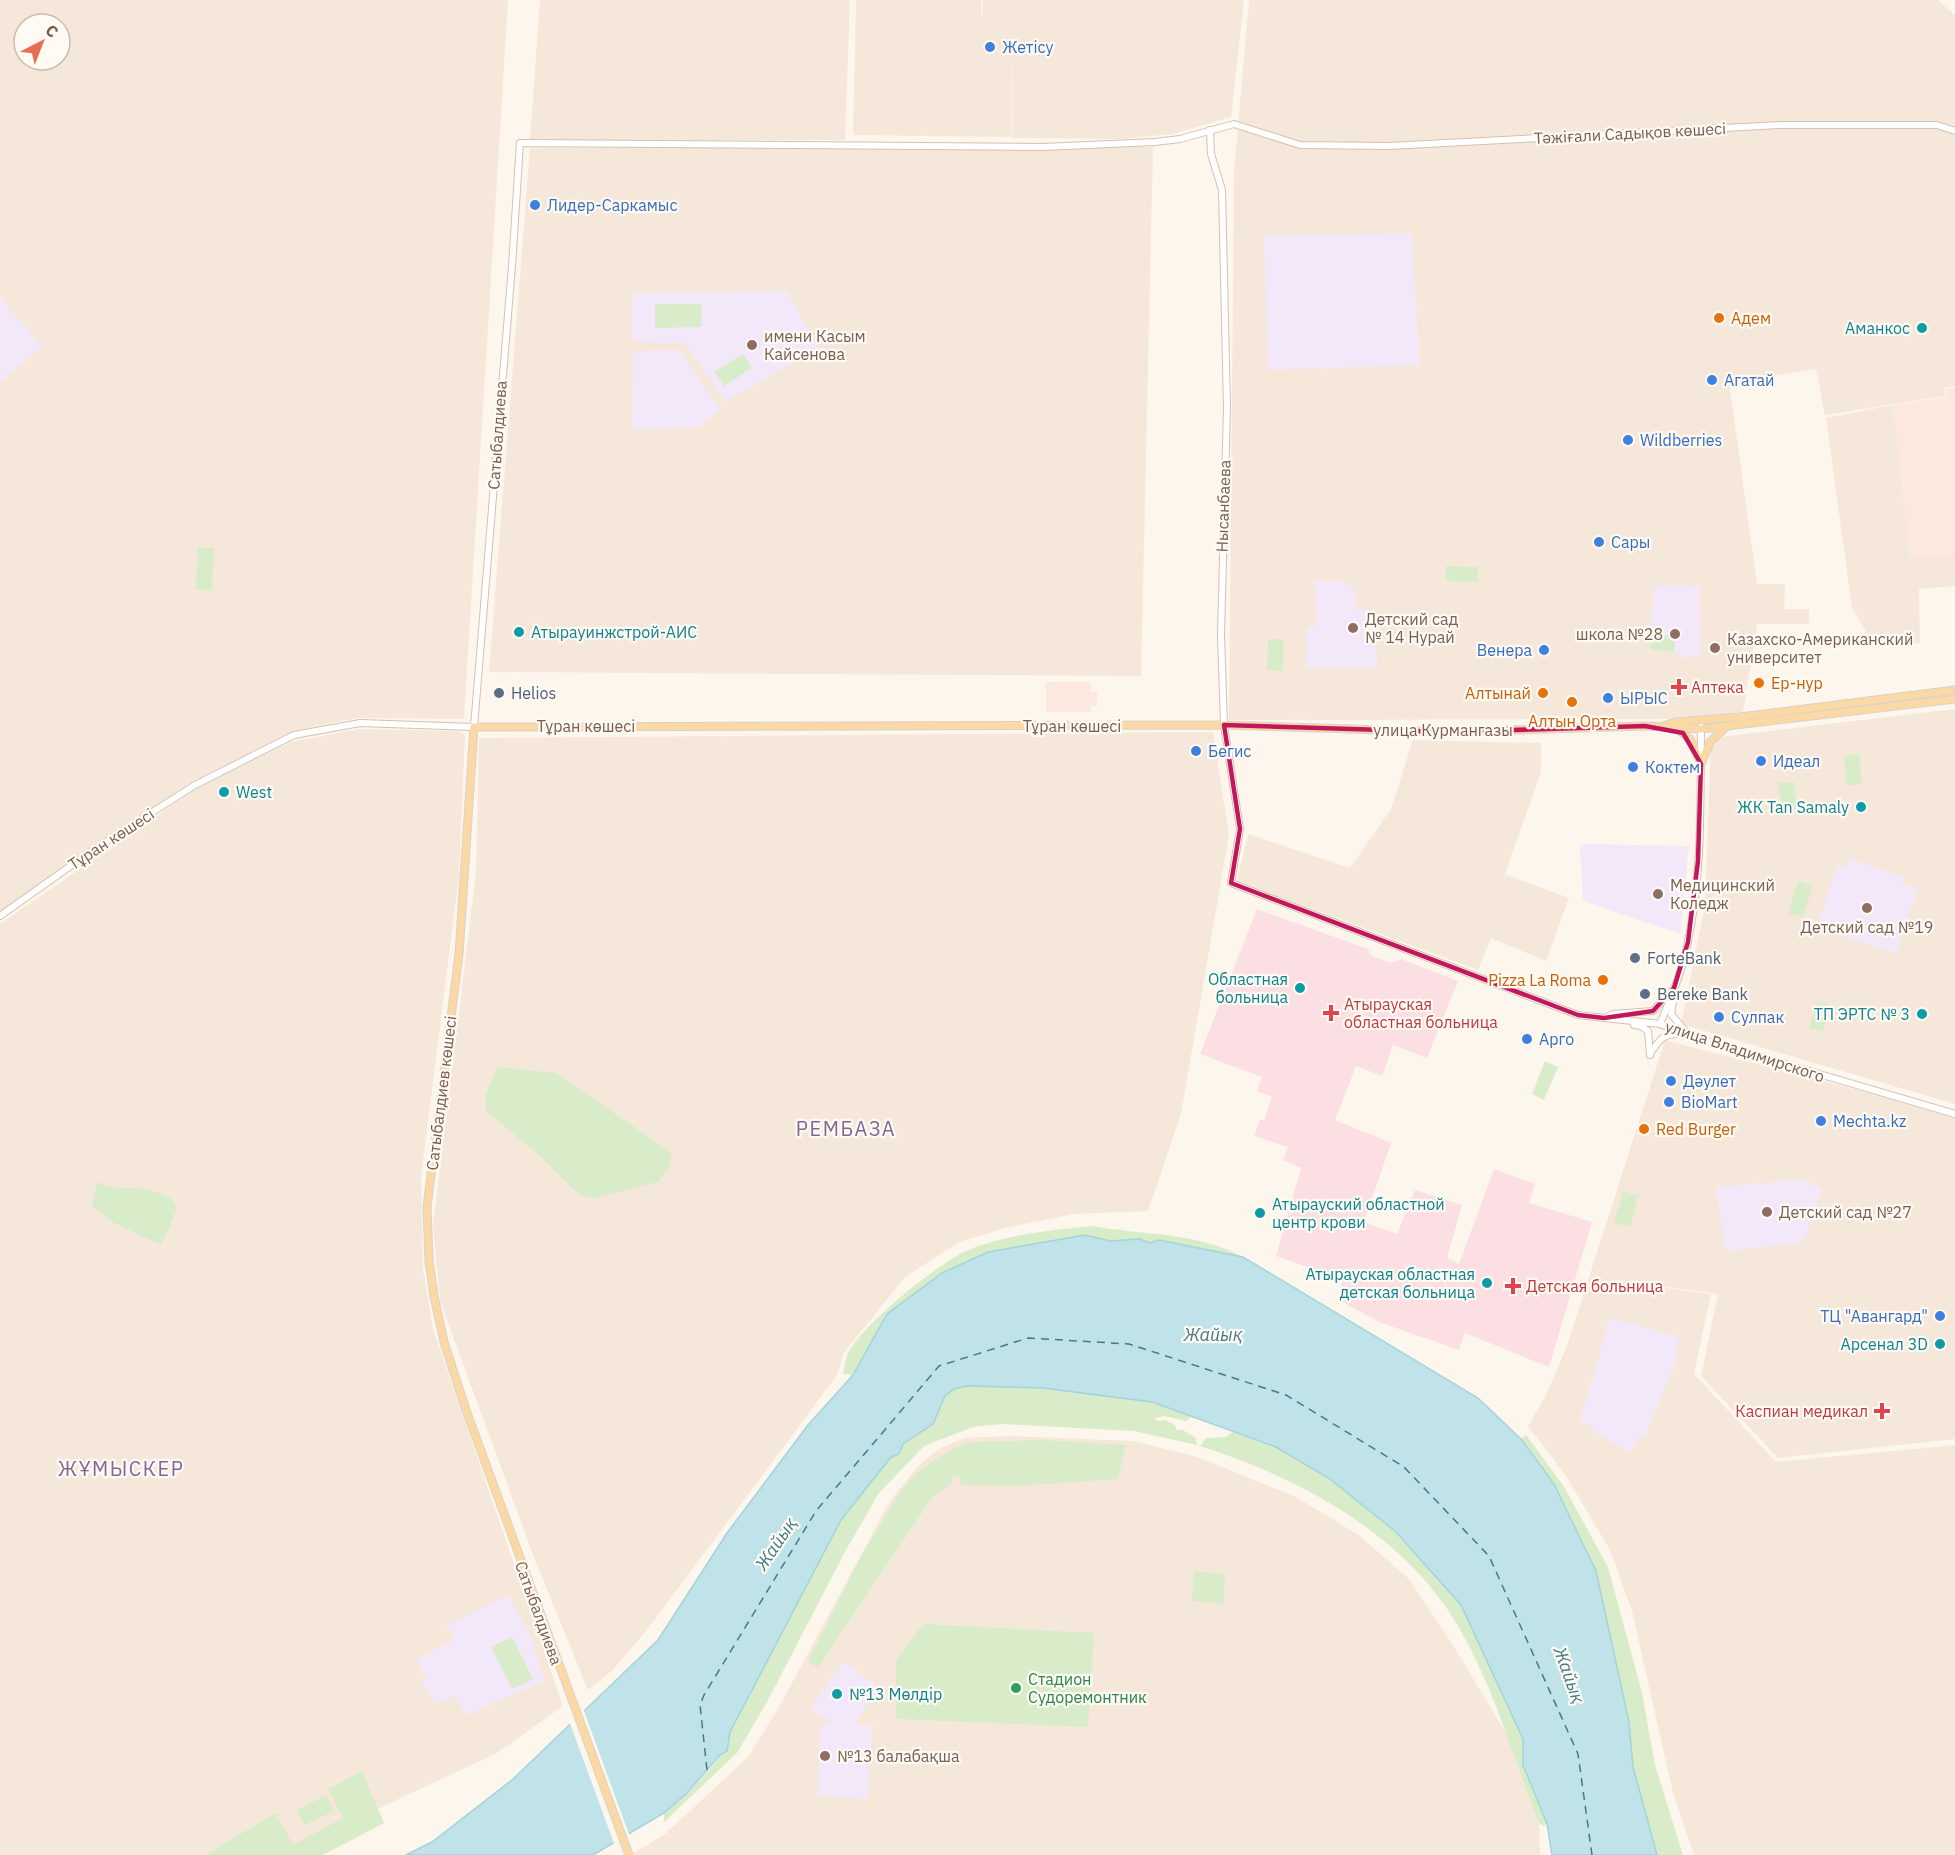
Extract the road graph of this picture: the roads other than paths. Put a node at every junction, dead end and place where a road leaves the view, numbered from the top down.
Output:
1 (1210, 130) junction
2 (1955, 131) edge
3 (520, 143) joint
4 (1955, 690) edge
5 (1955, 699) edge
6 (1701, 721) junction
7 (1224, 725) junction
8 (1662, 726) junction
9 (1729, 726) junction
10 (474, 727) junction
11 (1675, 729) junction
12 (1701, 729) junction
13 (1701, 764) junction
14 (1231, 883) joint
15 (0, 916) edge
16 (1674, 988) junction
17 (1604, 1018) junction
18 (1660, 1024) junction
19 (1689, 1035) junction
20 (1955, 1114) edge
21 (480, 1452) joint
22 (629, 1855) edge

1 - 2 street, Тәжіғали Садықов көшесі
1 - 3 street, Тәжіғали Садықов көшесі
1 - 7 street, Нысанбаева
3 - 10 street, Сатыбалдиева
4 - 6 main road, улица Курмангазы
5 - 9 main road, улица Курмангазы
6 - 8 main road, улица Курмангазы
6 - 12 street
7 - 8 main road, улица Курмангазы
7 - 10 main road, Тұран көшесі
7 - 14 street, Нысанбаева
8 - 11 main road, улица Курмангазы
9 - 12 main road, улица Курмангазы
9 - 13 main road
10 - 15 street, Тұран көшесі
10 - 21 main road, Сатыбалдиев көшесі
11 - 12 main road, улица Курмангазы
11 - 13 main road
12 - 13 street
13 - 16 street
14 - 17 street, улица Владимирского
16 - 17 street
16 - 18 street
16 - 19 street
17 - 18 street, улица Владимирского
17 - 19 street
18 - 19 street, улица Владимирского
19 - 20 street, улица Владимирского
21 - 22 main road, Сатыбалдиева

